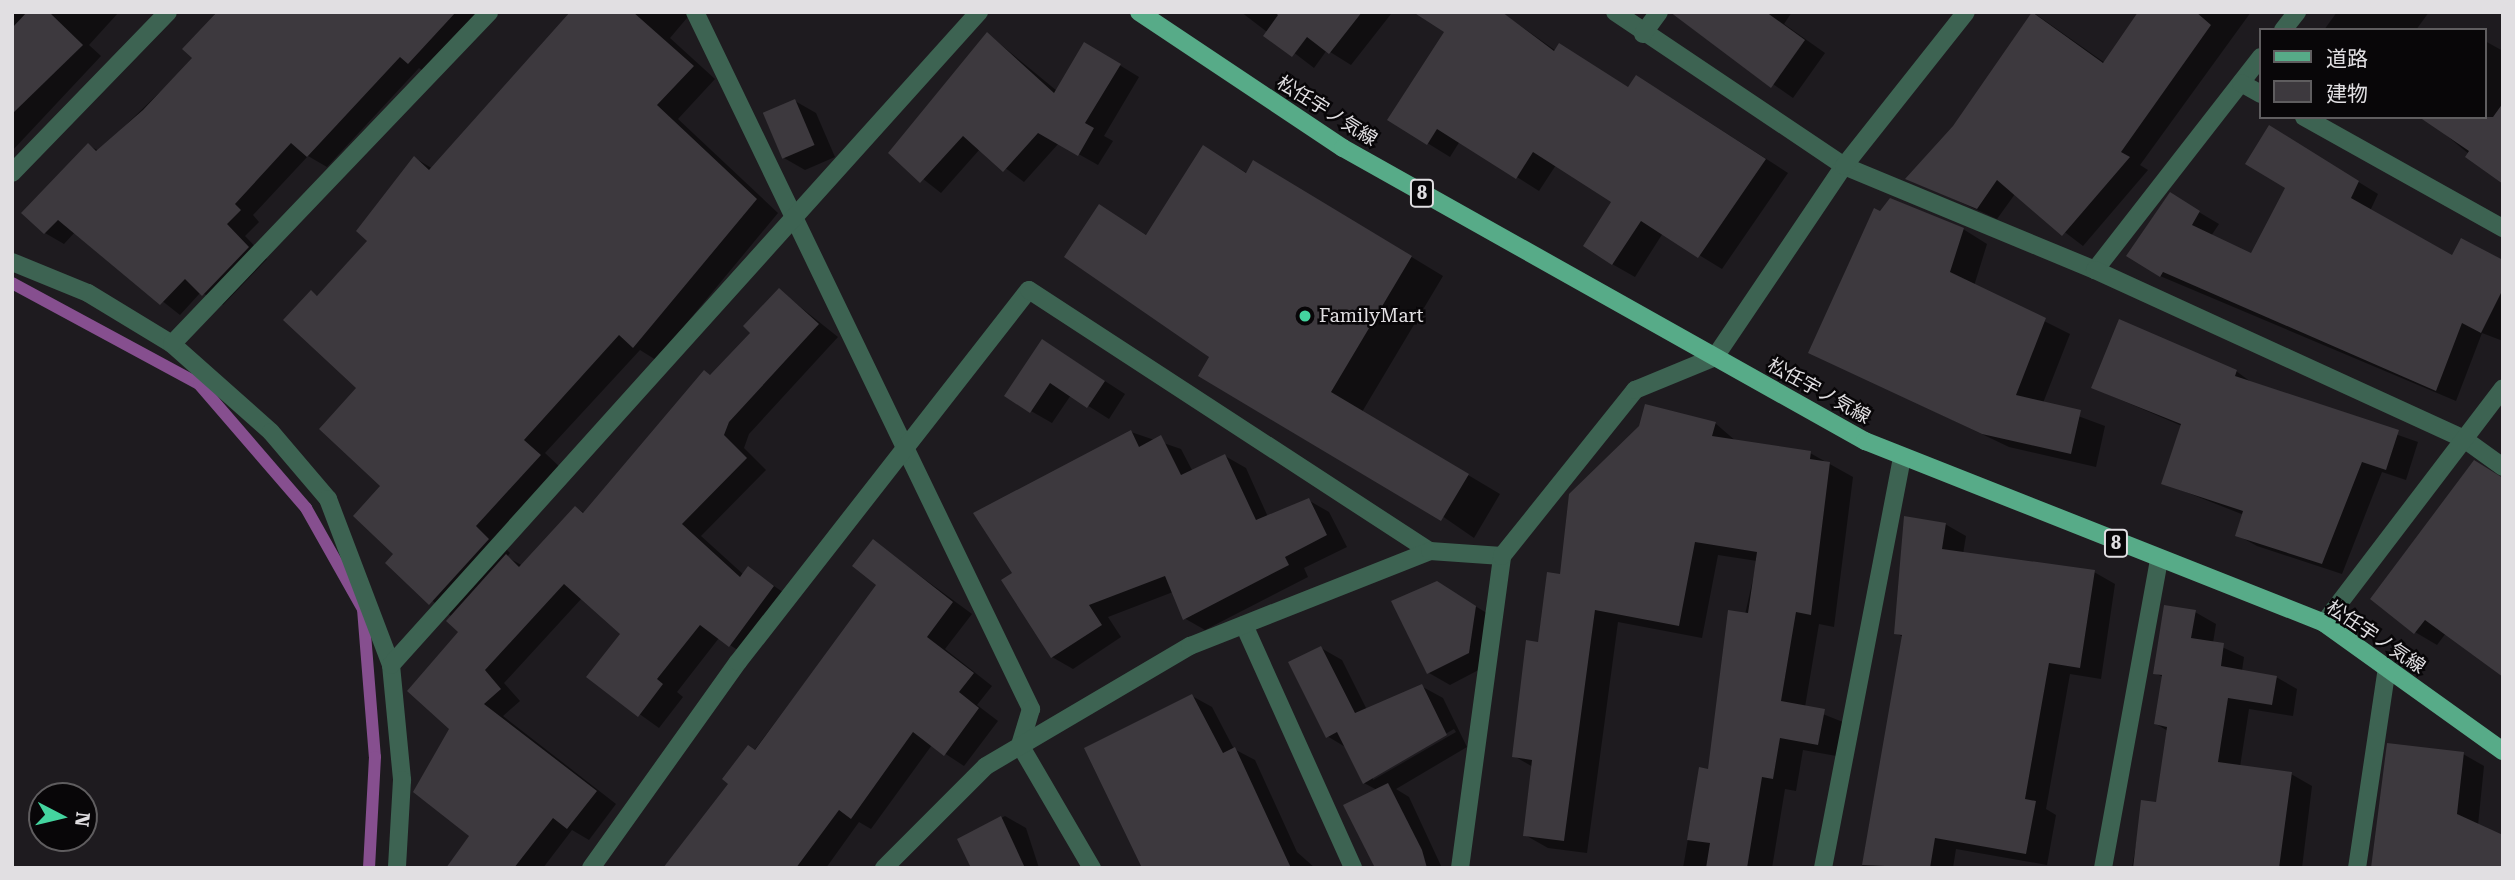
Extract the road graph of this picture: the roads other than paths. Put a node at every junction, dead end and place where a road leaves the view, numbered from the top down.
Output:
1 (168, 12) edge
2 (489, 12) edge
3 (695, 12) edge
4 (979, 12) edge
5 (1139, 12) edge
6 (1615, 12) edge
7 (1659, 12) edge
8 (1966, 12) edge
9 (2297, 12) edge
10 (2285, 28) edge
11 (1643, 34) junction
12 (2260, 58) edge
13 (2241, 82) junction
14 (2260, 93) edge
15 (2308, 119) edge
16 (1844, 166) junction
17 (12, 173) edge
18 (794, 223) junction
19 (2503, 228) edge
20 (12, 261) edge
21 (2095, 270) junction
22 (172, 344) junction
23 (1715, 357) junction
24 (2503, 388) edge
25 (2464, 439) junction
26 (902, 452) junction
27 (1902, 459) junction
28 (2503, 467) edge
29 (1430, 551) junction
30 (1502, 556) junction
31 (2159, 560) junction
32 (2324, 623) junction
33 (1244, 625) junction
34 (391, 664) junction
35 (2387, 668) junction
36 (1020, 745) junction
37 (2503, 751) edge
38 (397, 868) edge
39 (591, 868) edge
40 (884, 868) edge
41 (1091, 868) edge
42 (1353, 868) edge
43 (1461, 868) edge
44 (1823, 868) edge
45 (2103, 868) edge
46 (2357, 868) edge

1 - 17 street
2 - 22 street
3 - 18 street
4 - 18 street
5 - 23 main road, 松任宇ノ気線 / 8
6 - 11 street
7 - 11 street
8 - 16 street
9 - 10 street
11 - 16 street
12 - 13 street
13 - 14 street
13 - 21 street
15 - 19 street
16 - 21 street
16 - 23 street
18 - 26 street
18 - 34 street
20 - 22 street
21 - 25 street
22 - 34 street
23 - 27 main road, 松任宇ノ気線 / 8
23 - 30 street
24 - 25 street
25 - 28 street
25 - 32 street
26 - 29 street
26 - 36 street
26 - 39 street
27 - 31 main road, 松任宇ノ気線 / 8
27 - 44 street
29 - 30 street
29 - 33 street
30 - 43 street
31 - 32 main road, 松任宇ノ気線 / 8
31 - 45 street
32 - 35 main road, 松任宇ノ気線 / 8
33 - 36 street
33 - 42 street
34 - 38 street
35 - 37 main road, 松任宇ノ気線 / 8
35 - 46 street
36 - 40 street
36 - 41 street

